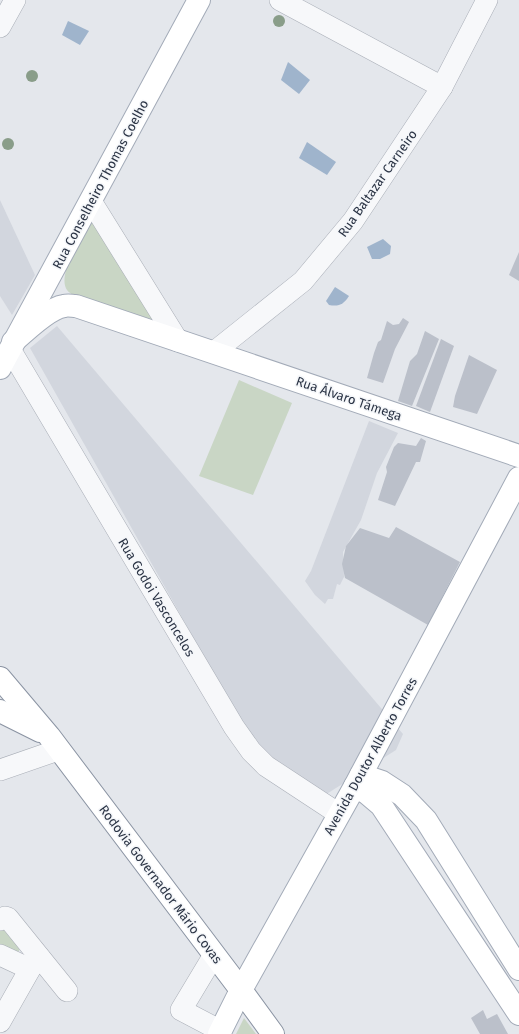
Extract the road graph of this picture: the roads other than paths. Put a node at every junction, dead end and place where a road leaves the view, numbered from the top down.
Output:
1 (14, 0) edge
2 (199, 0) edge
3 (280, 0) edge
4 (487, 0) edge
5 (0, 27) edge
6 (442, 87) junction
7 (91, 201) junction
8 (178, 341) junction
9 (12, 346) junction
10 (214, 352) junction
11 (0, 368) edge
12 (519, 456) edge
13 (519, 478) edge
14 (0, 678) edge
15 (0, 711) edge
16 (53, 743) junction
17 (0, 770) edge
18 (358, 781) junction
19 (339, 814) junction
20 (0, 920) edge
21 (0, 955) edge
22 (214, 955) junction
23 (517, 961) edge
24 (35, 963) junction
25 (241, 990) junction
26 (67, 991) dead end
27 (519, 1014) edge
28 (0, 1022) edge
29 (220, 1032) edge
30 (273, 1034) edge

1 - 5 street
2 - 7 main road, Rua Conselheiro Thomas Coelho
3 - 6 street
4 - 6 street, Rua Baltazar Carneiro
6 - 10 street, Rua Baltazar Carneiro
7 - 8 street
7 - 9 main road, Rua Conselheiro Thomas Coelho
8 - 9 main road, Rua Álvaro Támega
8 - 10 main road, Rua Álvaro Támega
9 - 11 main road, Rua Conselheiro Thomas Coelho
9 - 19 street, Rua Godoi Vasconcelos
10 - 12 main road, Rua Álvaro Támega
13 - 18 main road, Avenida Doutor Alberto Torres
14 - 16 main road, Rodovia Governador Mário Covas
15 - 16 main road, Rodovia Governador Mário Covas
16 - 17 street
16 - 22 main road, Rodovia Governador Mário Covas
18 - 19 main road, Avenida Doutor Alberto Torres
18 - 23 main road
18 - 27 main road
19 - 25 main road, Avenida Doutor Alberto Torres
20 - 24 street
21 - 24 street
22 - 25 main road, Rodovia Governador Mário Covas
22 - 29 street
24 - 26 street
24 - 28 street
25 - 29 main road, Avenida Doutor Alberto Torres
25 - 30 main road, Rodovia Governador Mário Covas

